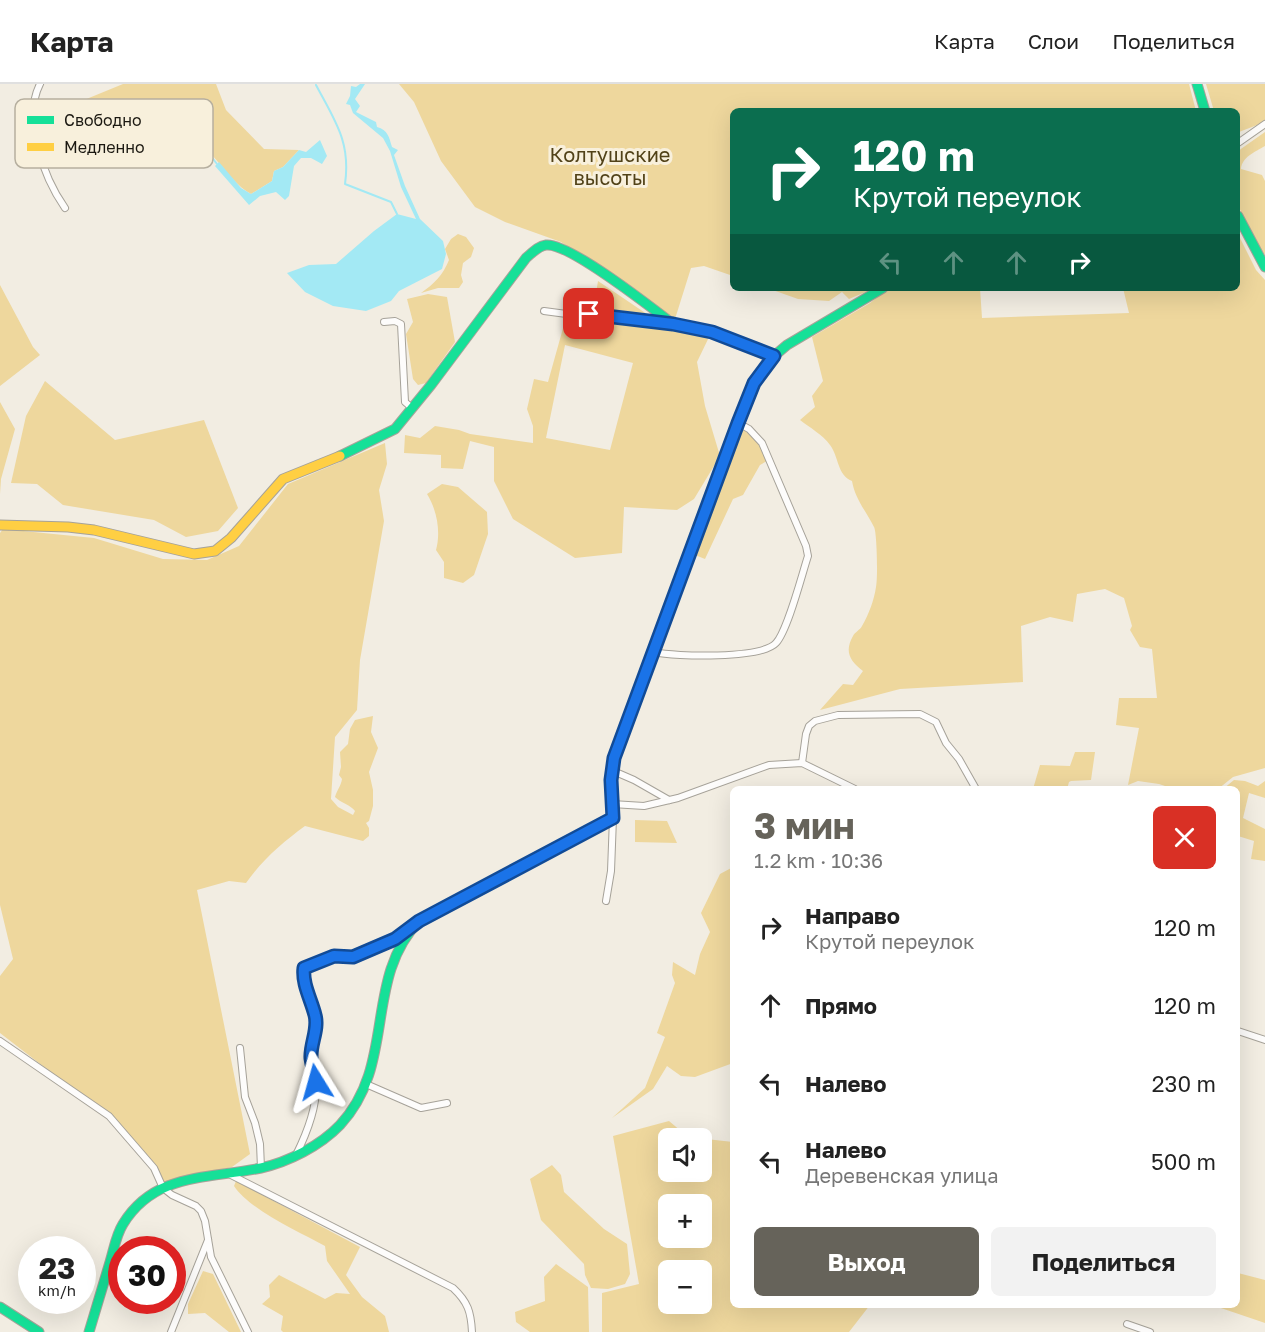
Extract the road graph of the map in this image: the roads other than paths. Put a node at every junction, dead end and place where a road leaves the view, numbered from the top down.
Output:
1 (40, 84) edge
2 (1197, 84) edge
3 (35, 99) edge
4 (1203, 108) edge
5 (1265, 123) edge
6 (1240, 142) edge
7 (45, 168) edge
8 (65, 208) dead end
9 (1240, 220) edge
10 (1265, 267) edge
11 (878, 291) edge
12 (544, 310) dead end
13 (384, 322) dead end
14 (673, 324) junction
15 (774, 356) junction
16 (412, 408) junction
17 (738, 423) junction
18 (0, 525) edge
19 (654, 652) junction
20 (802, 763) junction
21 (612, 770) junction
22 (849, 786) edge
23 (974, 786) edge
24 (669, 800) junction
25 (612, 804) junction
26 (613, 818) junction
27 (606, 901) dead end
28 (411, 928) junction
29 (1240, 1032) edge
30 (1265, 1040) edge
31 (0, 1041) edge
32 (240, 1048) dead end
33 (366, 1084) junction
34 (447, 1103) dead end
35 (296, 1155) junction
36 (261, 1168) junction
37 (229, 1173) junction
38 (163, 1188) junction
39 (208, 1240) junction
40 (0, 1307) edge
41 (1127, 1324) dead end
42 (39, 1332) edge
43 (88, 1332) edge
44 (171, 1332) edge
45 (248, 1332) edge
46 (472, 1332) edge
47 (1150, 1332) edge

1 - 3 street
2 - 4 street
5 - 6 street
7 - 8 street
9 - 10 street
11 - 15 street
12 - 14 street
13 - 16 street
14 - 15 street
14 - 16 street
15 - 17 street
16 - 18 street
17 - 19 street
17 - 19 street
19 - 21 street
20 - 22 street
20 - 23 street
20 - 24 street
21 - 24 street
21 - 25 street
24 - 25 street
25 - 26 street
26 - 27 street
26 - 28 street
28 - 33 street
28 - 35 street
29 - 30 street
31 - 38 street
32 - 36 street
33 - 34 street
33 - 35 street
35 - 36 street
36 - 37 street
37 - 38 street
37 - 46 street
38 - 39 street
38 - 43 street
39 - 44 street
39 - 45 street
40 - 42 street
41 - 47 street

